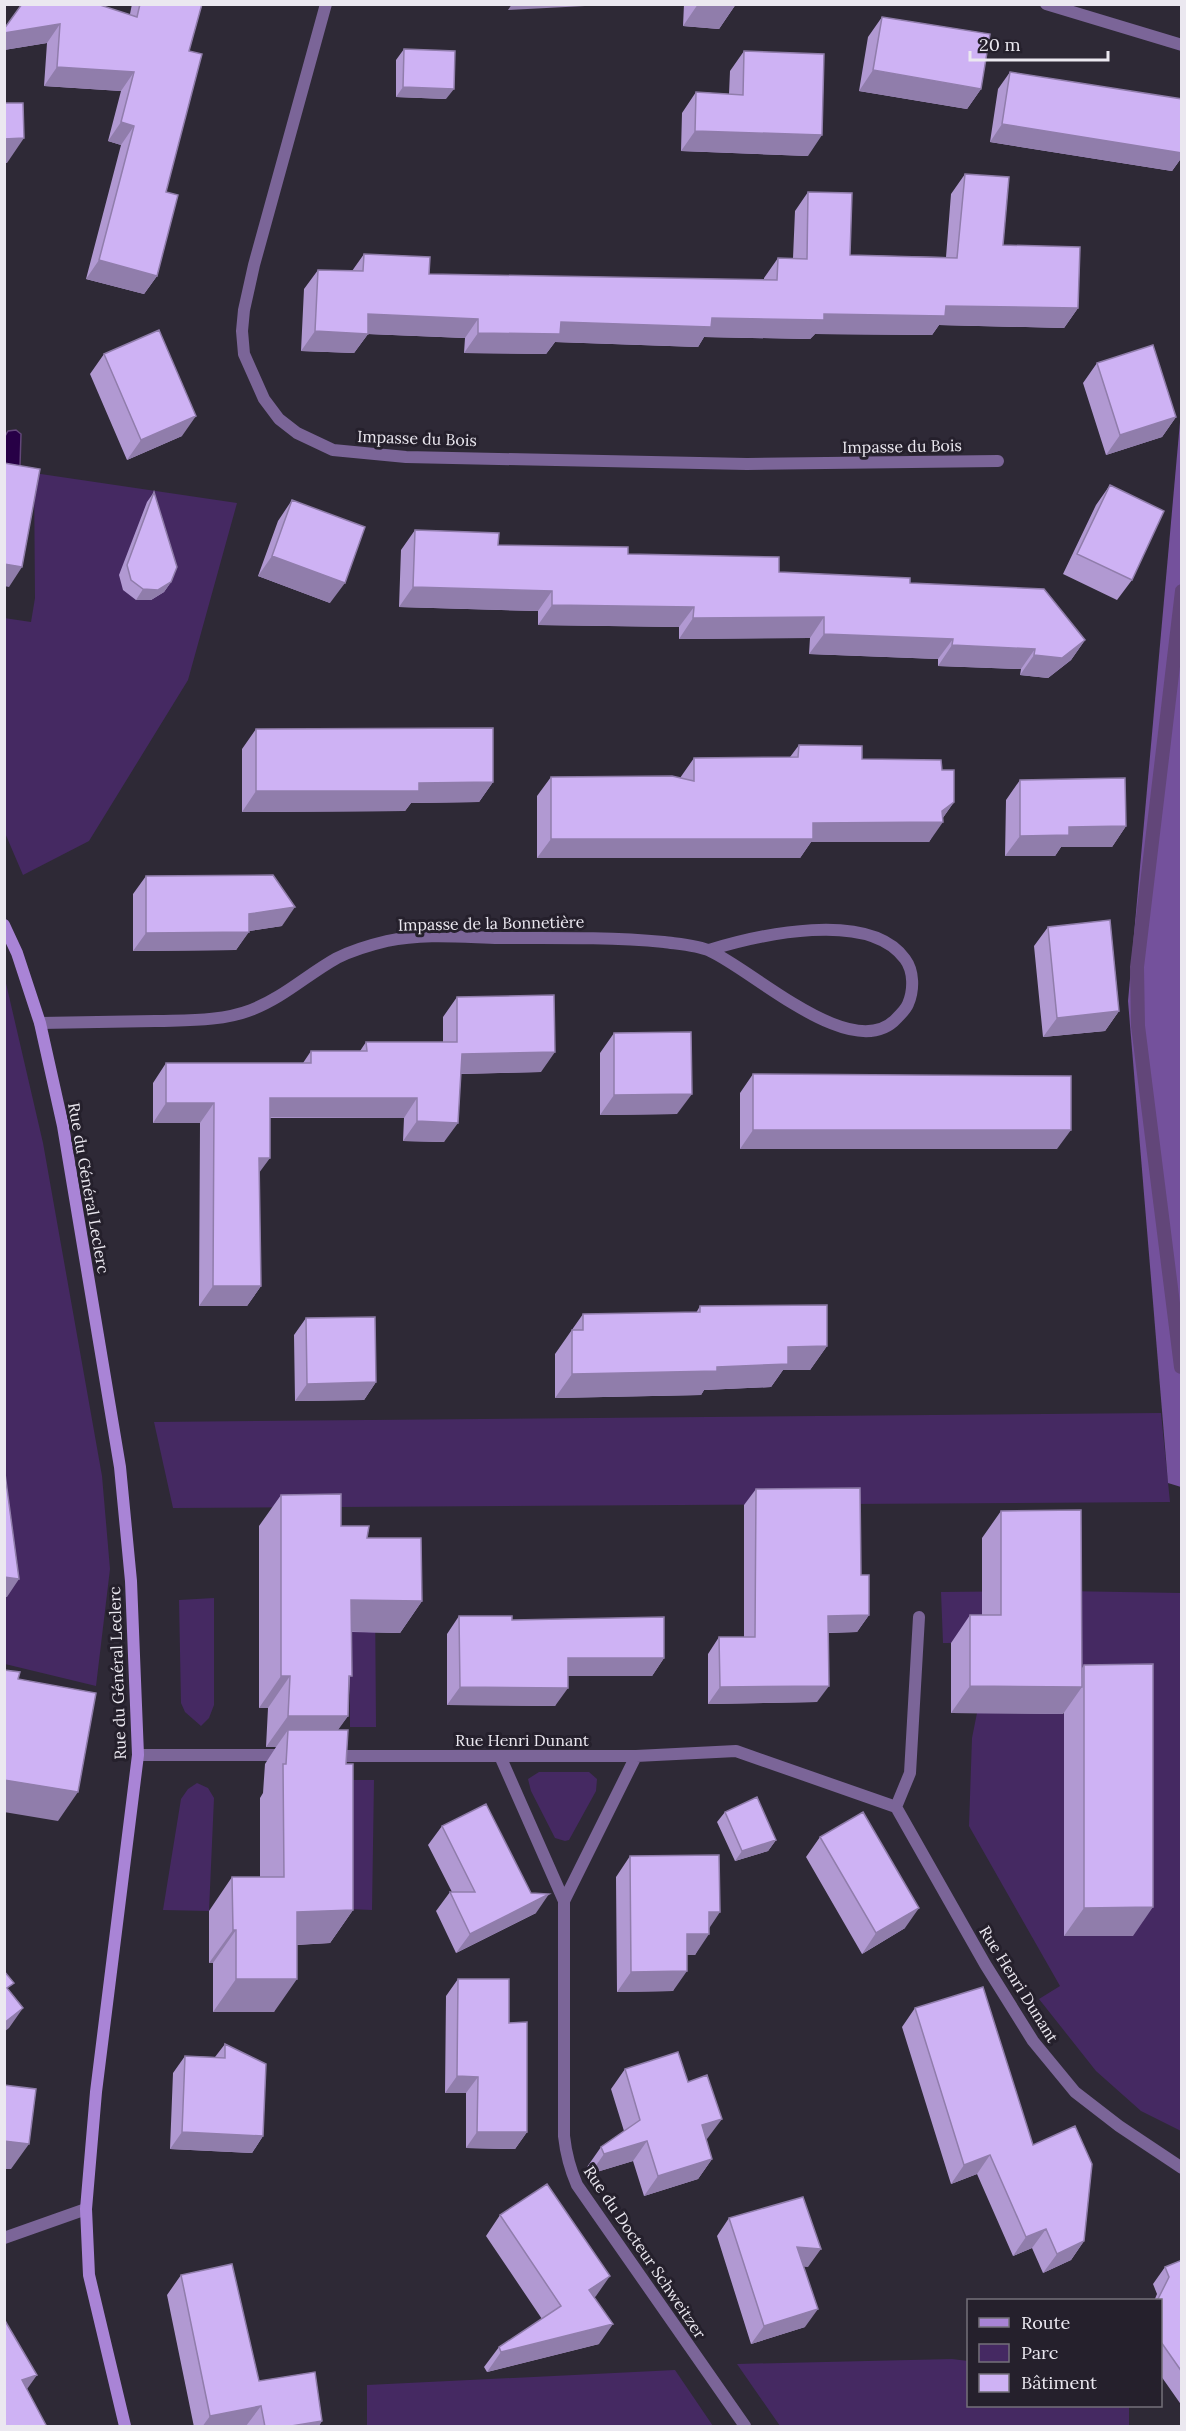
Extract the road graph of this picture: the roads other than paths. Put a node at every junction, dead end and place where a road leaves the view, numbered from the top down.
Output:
1 (326, 4) edge
2 (1047, 4) edge
3 (1182, 45) edge
4 (998, 461) dead end
5 (4, 925) edge
6 (709, 950) junction
7 (40, 1023) junction
8 (920, 1617) dead end
9 (138, 1755) junction
10 (500, 1756) junction
11 (636, 1756) junction
12 (896, 1807) junction
13 (564, 1901) junction
14 (1182, 2168) edge
15 (86, 2209) junction
16 (4, 2238) edge
17 (125, 2427) edge
18 (745, 2427) edge

1 - 4 street, Impasse du Bois
2 - 3 street
5 - 7 street, Rue du Général Leclerc
6 - 6 street, Impasse de la Bonnetière
6 - 7 street, Impasse de la Bonnetière
7 - 9 street, Rue du Général Leclerc
8 - 12 street
9 - 10 street, Rue Henri Dunant
9 - 15 street, Rue du Général Leclerc
10 - 11 street, Rue Henri Dunant
10 - 13 street, Rue du Docteur Schweitzer
11 - 12 street, Rue Henri Dunant
11 - 13 street, Rue du Docteur Schweitzer
12 - 14 street, Rue Henri Dunant
13 - 18 street, Rue du Docteur Schweitzer
15 - 16 street
15 - 17 street, Rue du Général Leclerc

